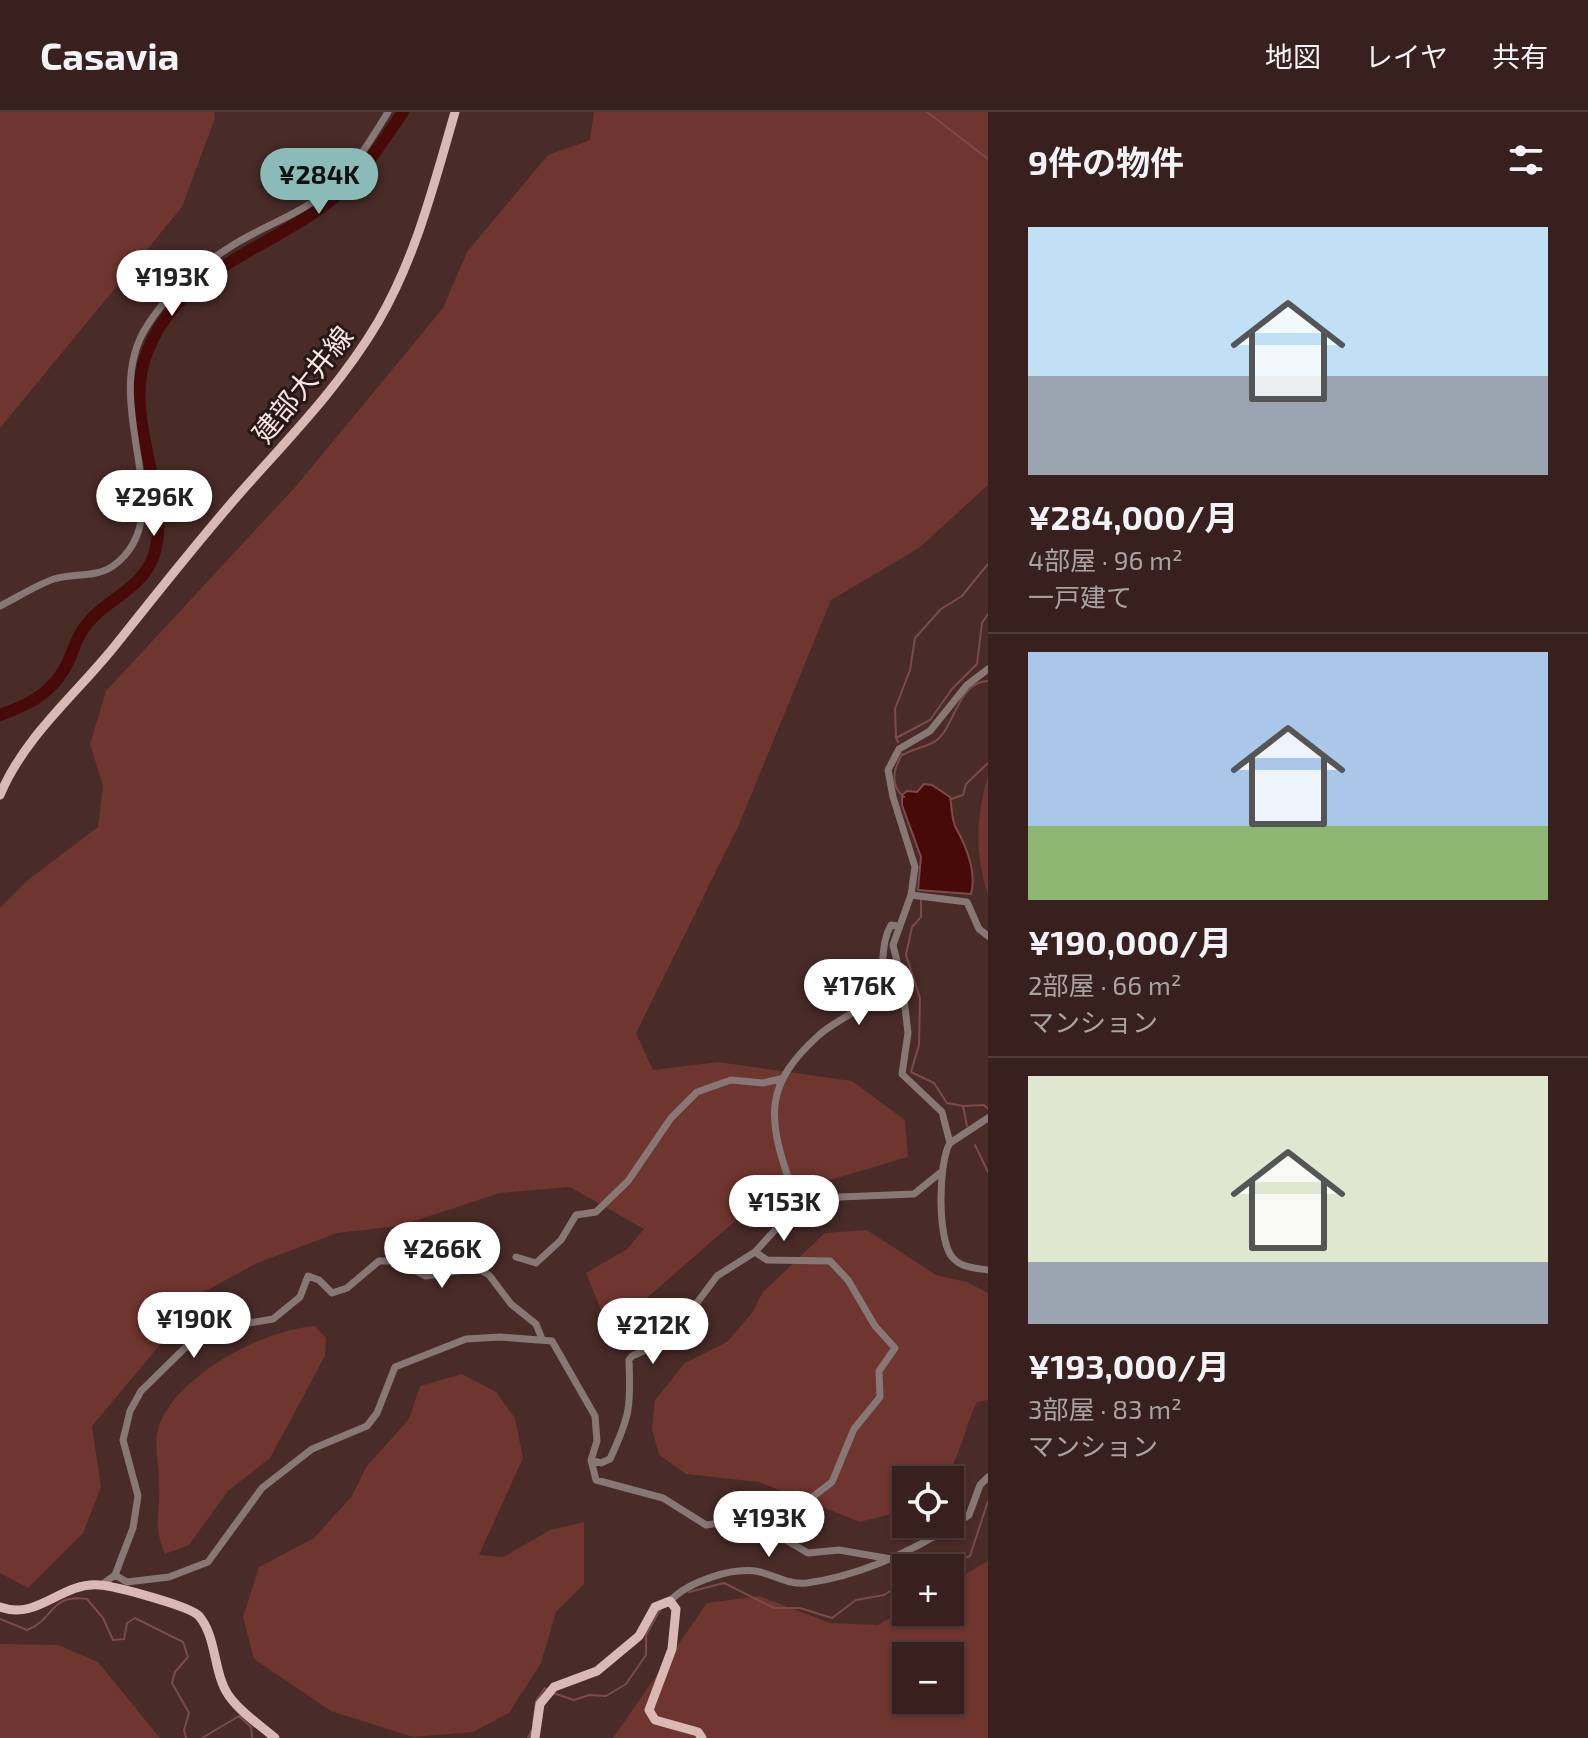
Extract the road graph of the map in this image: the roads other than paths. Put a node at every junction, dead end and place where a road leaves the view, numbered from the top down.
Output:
1 (388, 112) edge
2 (452, 115) edge
3 (0, 606) edge
4 (988, 669) edge
5 (0, 795) edge
6 (918, 895) junction
7 (898, 926) junction
8 (988, 936) edge
9 (780, 1079) junction
10 (988, 1118) edge
11 (950, 1143) junction
12 (940, 1173) junction
13 (797, 1216) junction
14 (755, 1252) junction
15 (516, 1257) dead end
16 (988, 1270) edge
17 (542, 1339) junction
18 (591, 1460) junction
19 (988, 1477) edge
20 (781, 1538) junction
21 (891, 1559) junction
22 (115, 1575) junction
23 (101, 1585) junction
24 (670, 1601) junction
25 (0, 1607) edge
26 (275, 1738) edge
27 (535, 1738) edge
28 (702, 1738) edge

1 - 3 street
2 - 5 main road, 建部大井線
4 - 6 street
6 - 7 street
6 - 8 street
7 - 9 street
7 - 11 street
9 - 13 street
9 - 15 street
10 - 11 street
11 - 12 street
12 - 13 street
12 - 16 street
13 - 14 street
14 - 18 street
14 - 20 street
17 - 18 street
17 - 22 street
17 - 22 street
18 - 20 street
19 - 21 street
20 - 21 street
21 - 24 street
22 - 23 street
23 - 25 main road
23 - 26 main road
24 - 27 main road
24 - 28 main road

